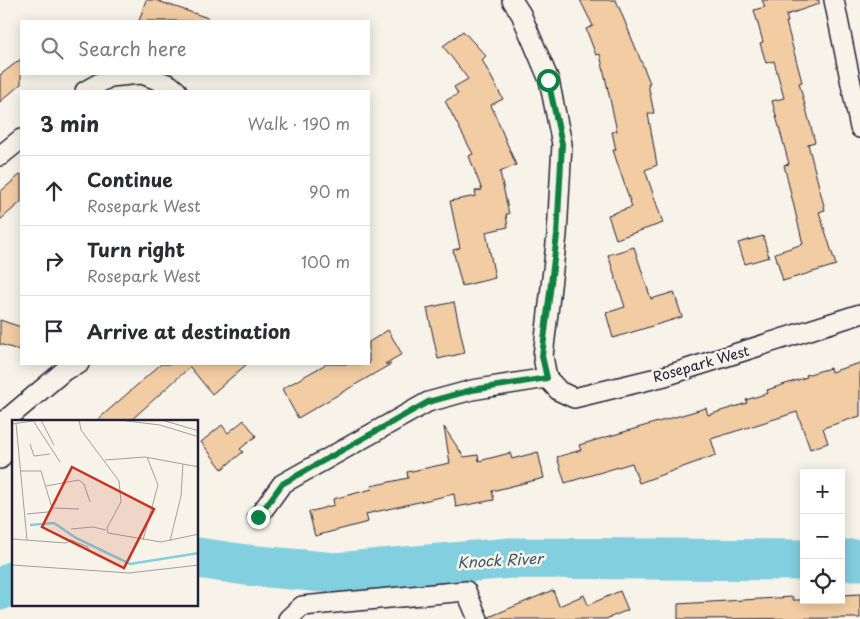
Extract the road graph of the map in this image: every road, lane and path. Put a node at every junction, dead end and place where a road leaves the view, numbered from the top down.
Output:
1 (512, 0) edge
2 (834, 0) edge
3 (131, 75) edge
4 (145, 75) edge
5 (87, 90) edge
6 (176, 90) edge
7 (860, 128) edge
8 (20, 139) edge
9 (0, 156) edge
10 (860, 314) edge
11 (77, 365) edge
12 (547, 378) junction
13 (1, 422) edge
14 (0, 459) edge
15 (258, 517) dead end
16 (288, 619) edge
17 (478, 619) edge

1 - 12 street
2 - 7 street
3 - 5 street
4 - 6 street
8 - 9 street
10 - 12 street, Rosepark West
11 - 13 street
12 - 15 street
13 - 14 street
16 - 17 street

